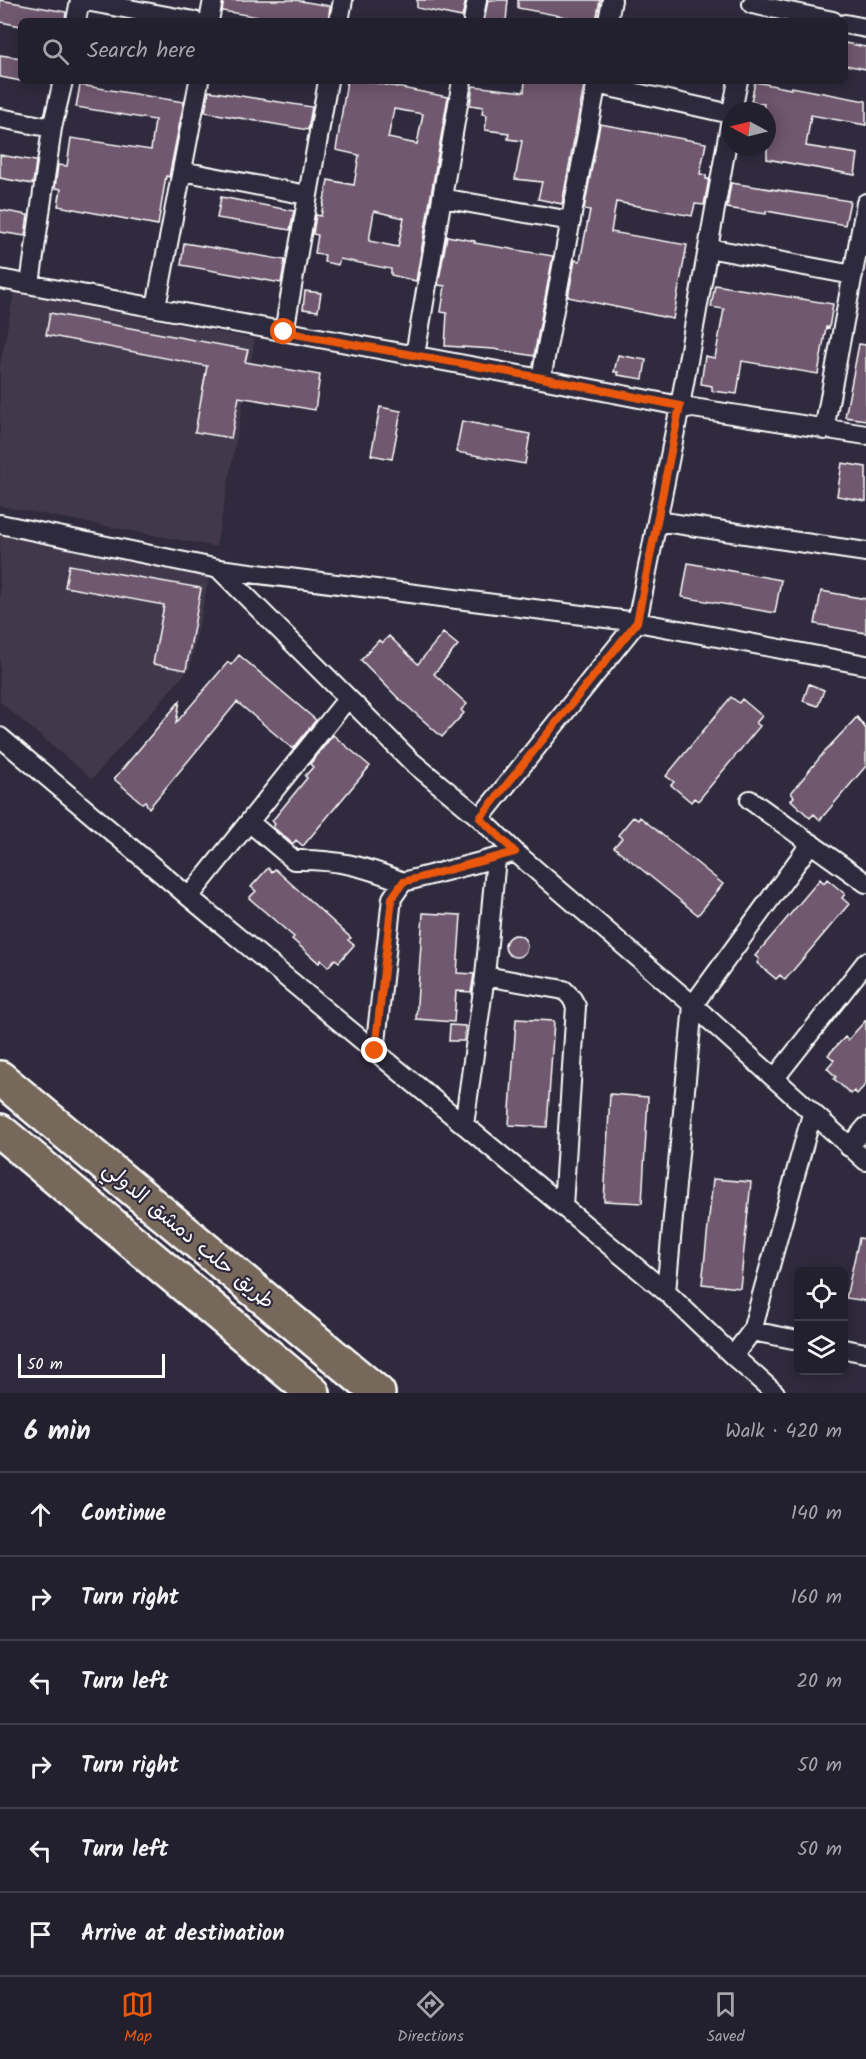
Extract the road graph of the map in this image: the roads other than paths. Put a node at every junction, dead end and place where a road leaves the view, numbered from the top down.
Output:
1 (80, 0) edge
2 (213, 0) edge
3 (343, 0) edge
4 (477, 0) edge
5 (612, 0) edge
6 (751, 8) edge
7 (77, 18) edge
8 (178, 18) edge
9 (210, 18) edge
10 (340, 18) edge
11 (474, 18) edge
12 (609, 18) edge
13 (813, 18) edge
14 (848, 25) edge
15 (866, 28) edge
16 (62, 84) edge
17 (198, 84) edge
18 (327, 84) edge
19 (461, 84) edge
20 (597, 84) edge
21 (602, 84) edge
22 (737, 84) edge
23 (734, 102) edge
24 (722, 110) edge
25 (0, 118) edge
26 (52, 128) junction
27 (724, 156) edge
28 (182, 171) junction
29 (308, 195) junction
30 (442, 198) junction
31 (866, 203) edge
32 (571, 221) junction
33 (708, 248) junction
34 (853, 275) junction
35 (0, 279) edge
36 (30, 284) junction
37 (156, 307) junction
38 (284, 332) junction
39 (415, 355) junction
40 (542, 378) junction
41 (680, 406) junction
42 (824, 430) junction
43 (866, 435) edge
44 (657, 520) junction
45 (0, 524) edge
46 (866, 552) edge
47 (219, 569) junction
48 (637, 622) junction
49 (866, 665) edge
50 (348, 699) junction
51 (0, 737) edge
52 (750, 800) dead end
53 (480, 818) junction
54 (249, 822) junction
55 (811, 843) junction
56 (515, 852) junction
57 (496, 858) junction
58 (403, 882) junction
59 (866, 883) edge
60 (189, 897) junction
61 (866, 962) edge
62 (485, 976) junction
63 (693, 1005) junction
64 (375, 1051) junction
65 (0, 1078) edge
66 (775, 1078) junction
67 (812, 1114) junction
68 (464, 1125) junction
69 (866, 1127) edge
70 (0, 1131) edge
71 (849, 1147) junction
72 (866, 1161) edge
73 (562, 1206) junction
74 (666, 1292) junction
75 (752, 1331) junction
76 (794, 1339) edge
77 (848, 1350) edge
78 (866, 1353) edge
79 (733, 1356) junction
80 (314, 1393) edge
81 (378, 1393) edge
82 (776, 1393) edge

1 - 7 street
1 - 8 street
2 - 9 street
3 - 10 street
4 - 11 street
5 - 12 street
6 - 13 street
14 - 15 street
16 - 26 street
17 - 28 street
18 - 29 street
19 - 30 street
20 - 32 street
21 - 24 street
22 - 23 street
25 - 26 street
26 - 36 street
27 - 33 street
28 - 29 street
28 - 37 street
29 - 38 street
30 - 32 street
30 - 39 street
31 - 34 street
32 - 40 street
33 - 34 street
33 - 41 street
34 - 42 street
35 - 36 street
36 - 37 street
37 - 38 street
38 - 39 street
39 - 40 street
40 - 41 street
41 - 42 street
41 - 44 street
42 - 43 street
44 - 46 street
44 - 48 street
45 - 47 street
47 - 48 street
47 - 50 street
48 - 49 street
48 - 53 street
50 - 53 street
50 - 54 street
51 - 60 street
52 - 55 street
53 - 56 street
54 - 58 street
54 - 60 street
55 - 59 street
55 - 63 street
56 - 57 street
56 - 63 street
57 - 58 street
57 - 62 street
58 - 64 street
60 - 64 street
61 - 66 street
62 - 68 street
62 - 73 street
63 - 66 street
63 - 74 street
64 - 68 street
65 - 81 highway, طريق حلب دمشق الدولي
66 - 67 street
67 - 71 street
67 - 75 street
68 - 73 street
69 - 71 street
70 - 80 highway, طريق حلب دمشق الدولي
71 - 72 street
73 - 74 street
74 - 79 street
75 - 76 street
75 - 79 street
77 - 78 street
79 - 82 street

